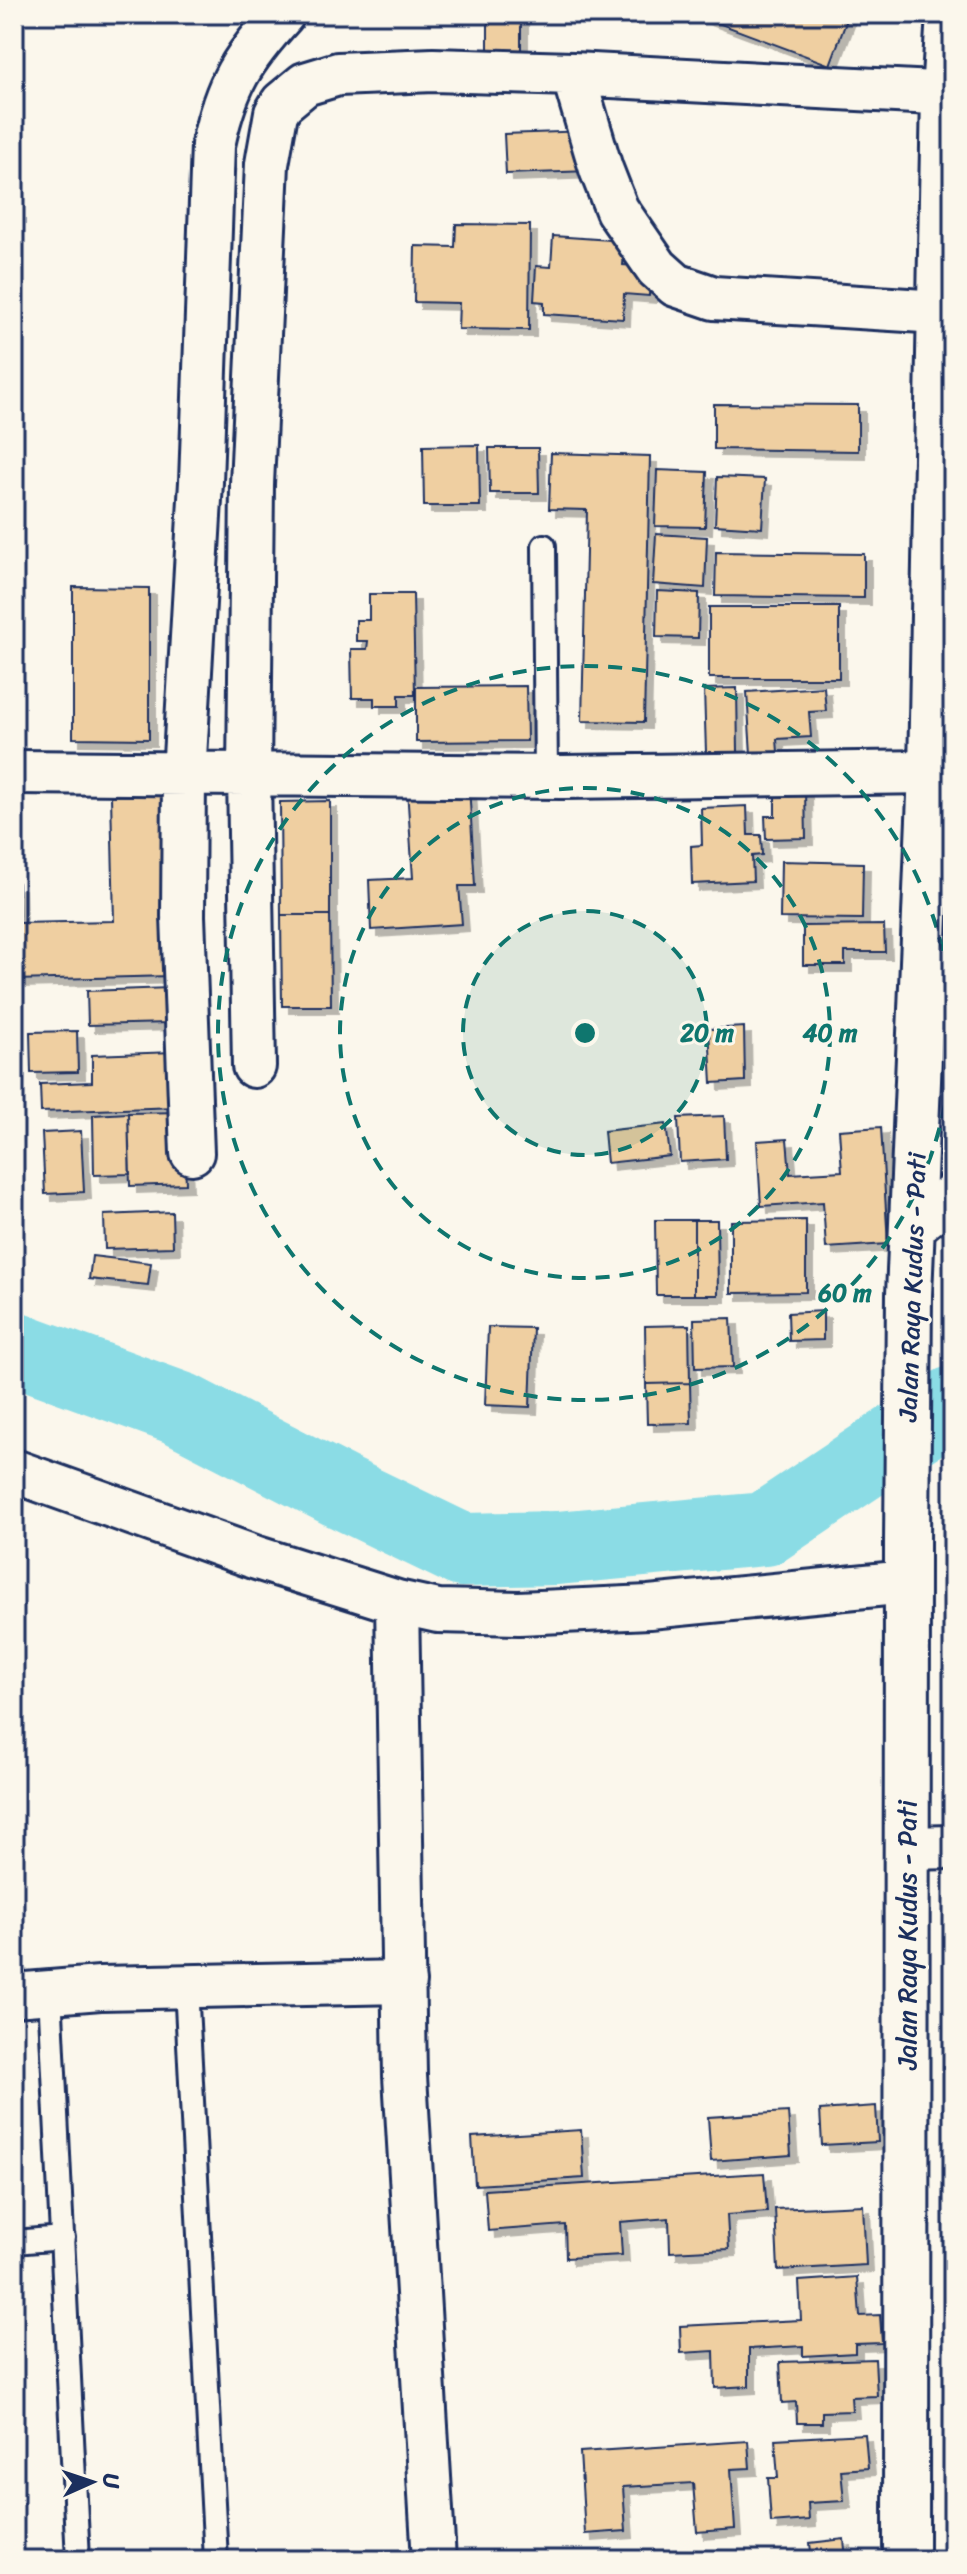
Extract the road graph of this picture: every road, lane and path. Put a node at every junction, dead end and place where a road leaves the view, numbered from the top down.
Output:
1 (283, 14) edge
2 (949, 14) edge
3 (573, 74) junction
4 (948, 94) edge
5 (940, 312) junction
6 (544, 546) dead end
7 (14, 772) edge
8 (931, 772) junction
9 (217, 775) junction
10 (546, 777) junction
11 (254, 1066) dead end
12 (192, 1153) dead end
13 (953, 1195) edge
14 (912, 1227) junction
15 (14, 1471) edge
16 (907, 1563) junction
17 (397, 1602) junction
18 (953, 1847) edge
19 (907, 1848) junction
20 (404, 1982) junction
21 (186, 1986) junction
22 (32, 1993) edge
23 (63, 2238) junction
24 (14, 2242) edge
25 (78, 2560) edge
26 (216, 2560) edge
27 (434, 2560) edge
28 (906, 2560) edge

1 - 9 street
2 - 4 highway, Jalan Raya Kudus - Pati
3 - 4 street
3 - 5 street
3 - 9 street
4 - 5 highway, Jalan Raya Kudus - Pati
5 - 8 highway, Jalan Raya Kudus - Pati
6 - 10 lane
7 - 9 street
8 - 10 street
8 - 14 highway, Jalan Raya Kudus - Pati
9 - 10 street
9 - 11 street
9 - 12 street
13 - 14 street
14 - 16 highway, Jalan Raya Kudus - Pati
15 - 17 street
16 - 17 street
16 - 19 highway, Jalan Raya Kudus - Pati
17 - 20 street
18 - 19 street
19 - 28 highway, Jalan Raya Kudus - Pati
20 - 21 street
20 - 27 street
21 - 22 street
21 - 26 lane
22 - 23 lane
23 - 24 lane
23 - 25 lane

